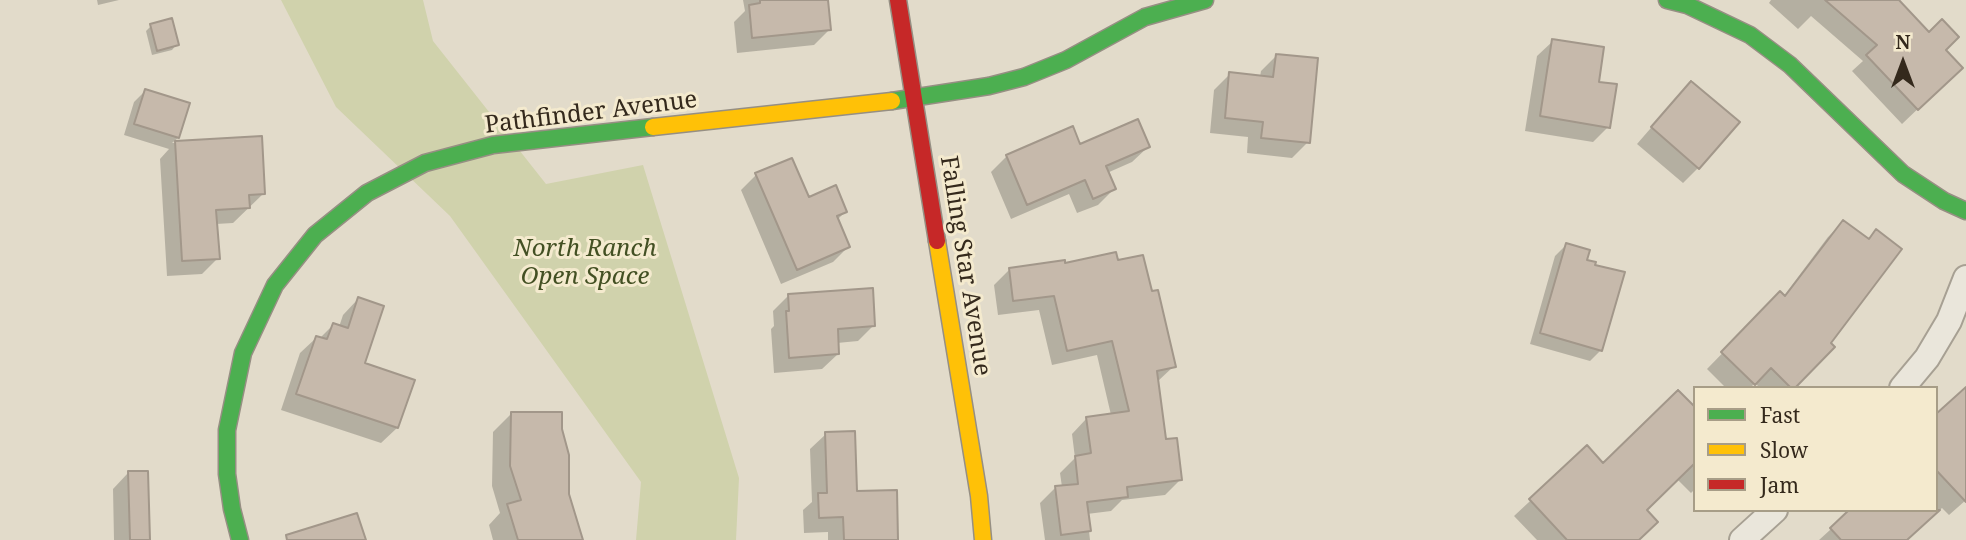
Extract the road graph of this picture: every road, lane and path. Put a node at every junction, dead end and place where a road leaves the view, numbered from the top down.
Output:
1 (898, 0) edge
2 (1205, 0) edge
3 (1667, 0) edge
4 (915, 98) junction
5 (1966, 211) edge
6 (1966, 278) edge
7 (1904, 386) edge
8 (1773, 512) edge
9 (240, 540) edge
10 (983, 540) edge
11 (1742, 540) edge

1 - 4 street, Falling Star Avenue
2 - 4 street, Pathfinder Avenue
3 - 5 street
4 - 9 street, Pathfinder Avenue
4 - 10 street, Falling Star Avenue
6 - 7 street
8 - 11 street

